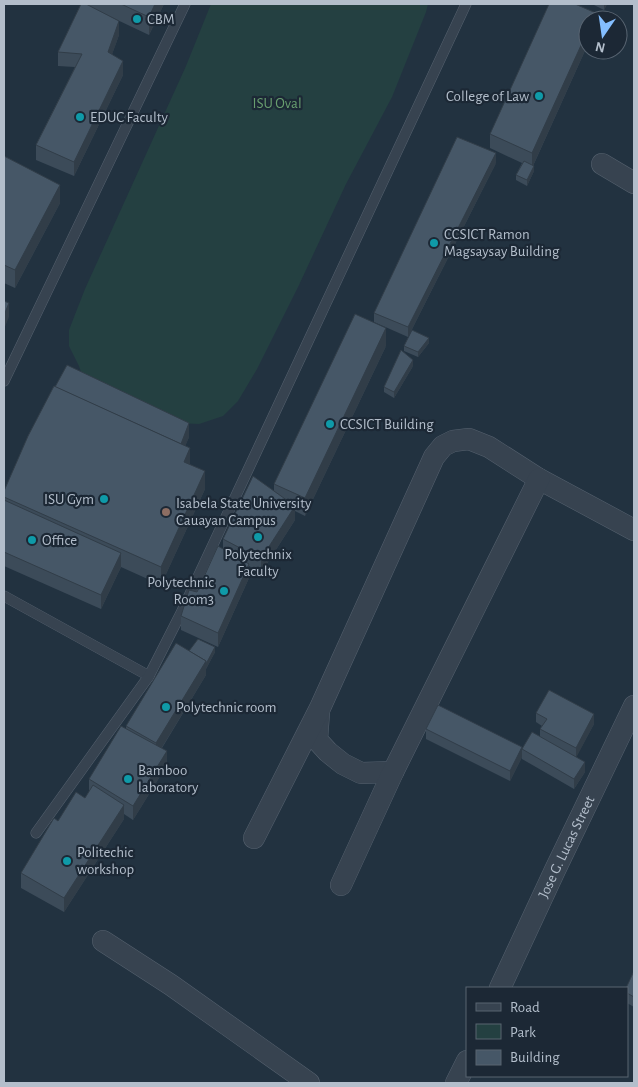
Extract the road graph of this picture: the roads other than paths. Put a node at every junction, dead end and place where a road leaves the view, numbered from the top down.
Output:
1 (185, 4) edge
2 (466, 4) edge
3 (602, 164) dead end
4 (634, 182) edge
5 (4, 381) edge
6 (539, 479) junction
7 (634, 530) edge
8 (4, 596) edge
9 (149, 676) junction
10 (634, 706) edge
11 (320, 708) junction
12 (393, 772) junction
13 (36, 833) dead end
14 (254, 838) dead end
15 (341, 885) dead end
16 (103, 941) dead end
17 (500, 987) edge
18 (466, 1063) edge
19 (309, 1083) edge
20 (456, 1083) edge

1 - 5 lane
2 - 9 lane
3 - 4 street
6 - 7 street
6 - 11 street
6 - 12 street
8 - 9 lane
9 - 13 lane
10 - 17 street, Jose G. Lucas Street
11 - 12 street
11 - 14 street
12 - 15 street
16 - 19 street
18 - 20 street

